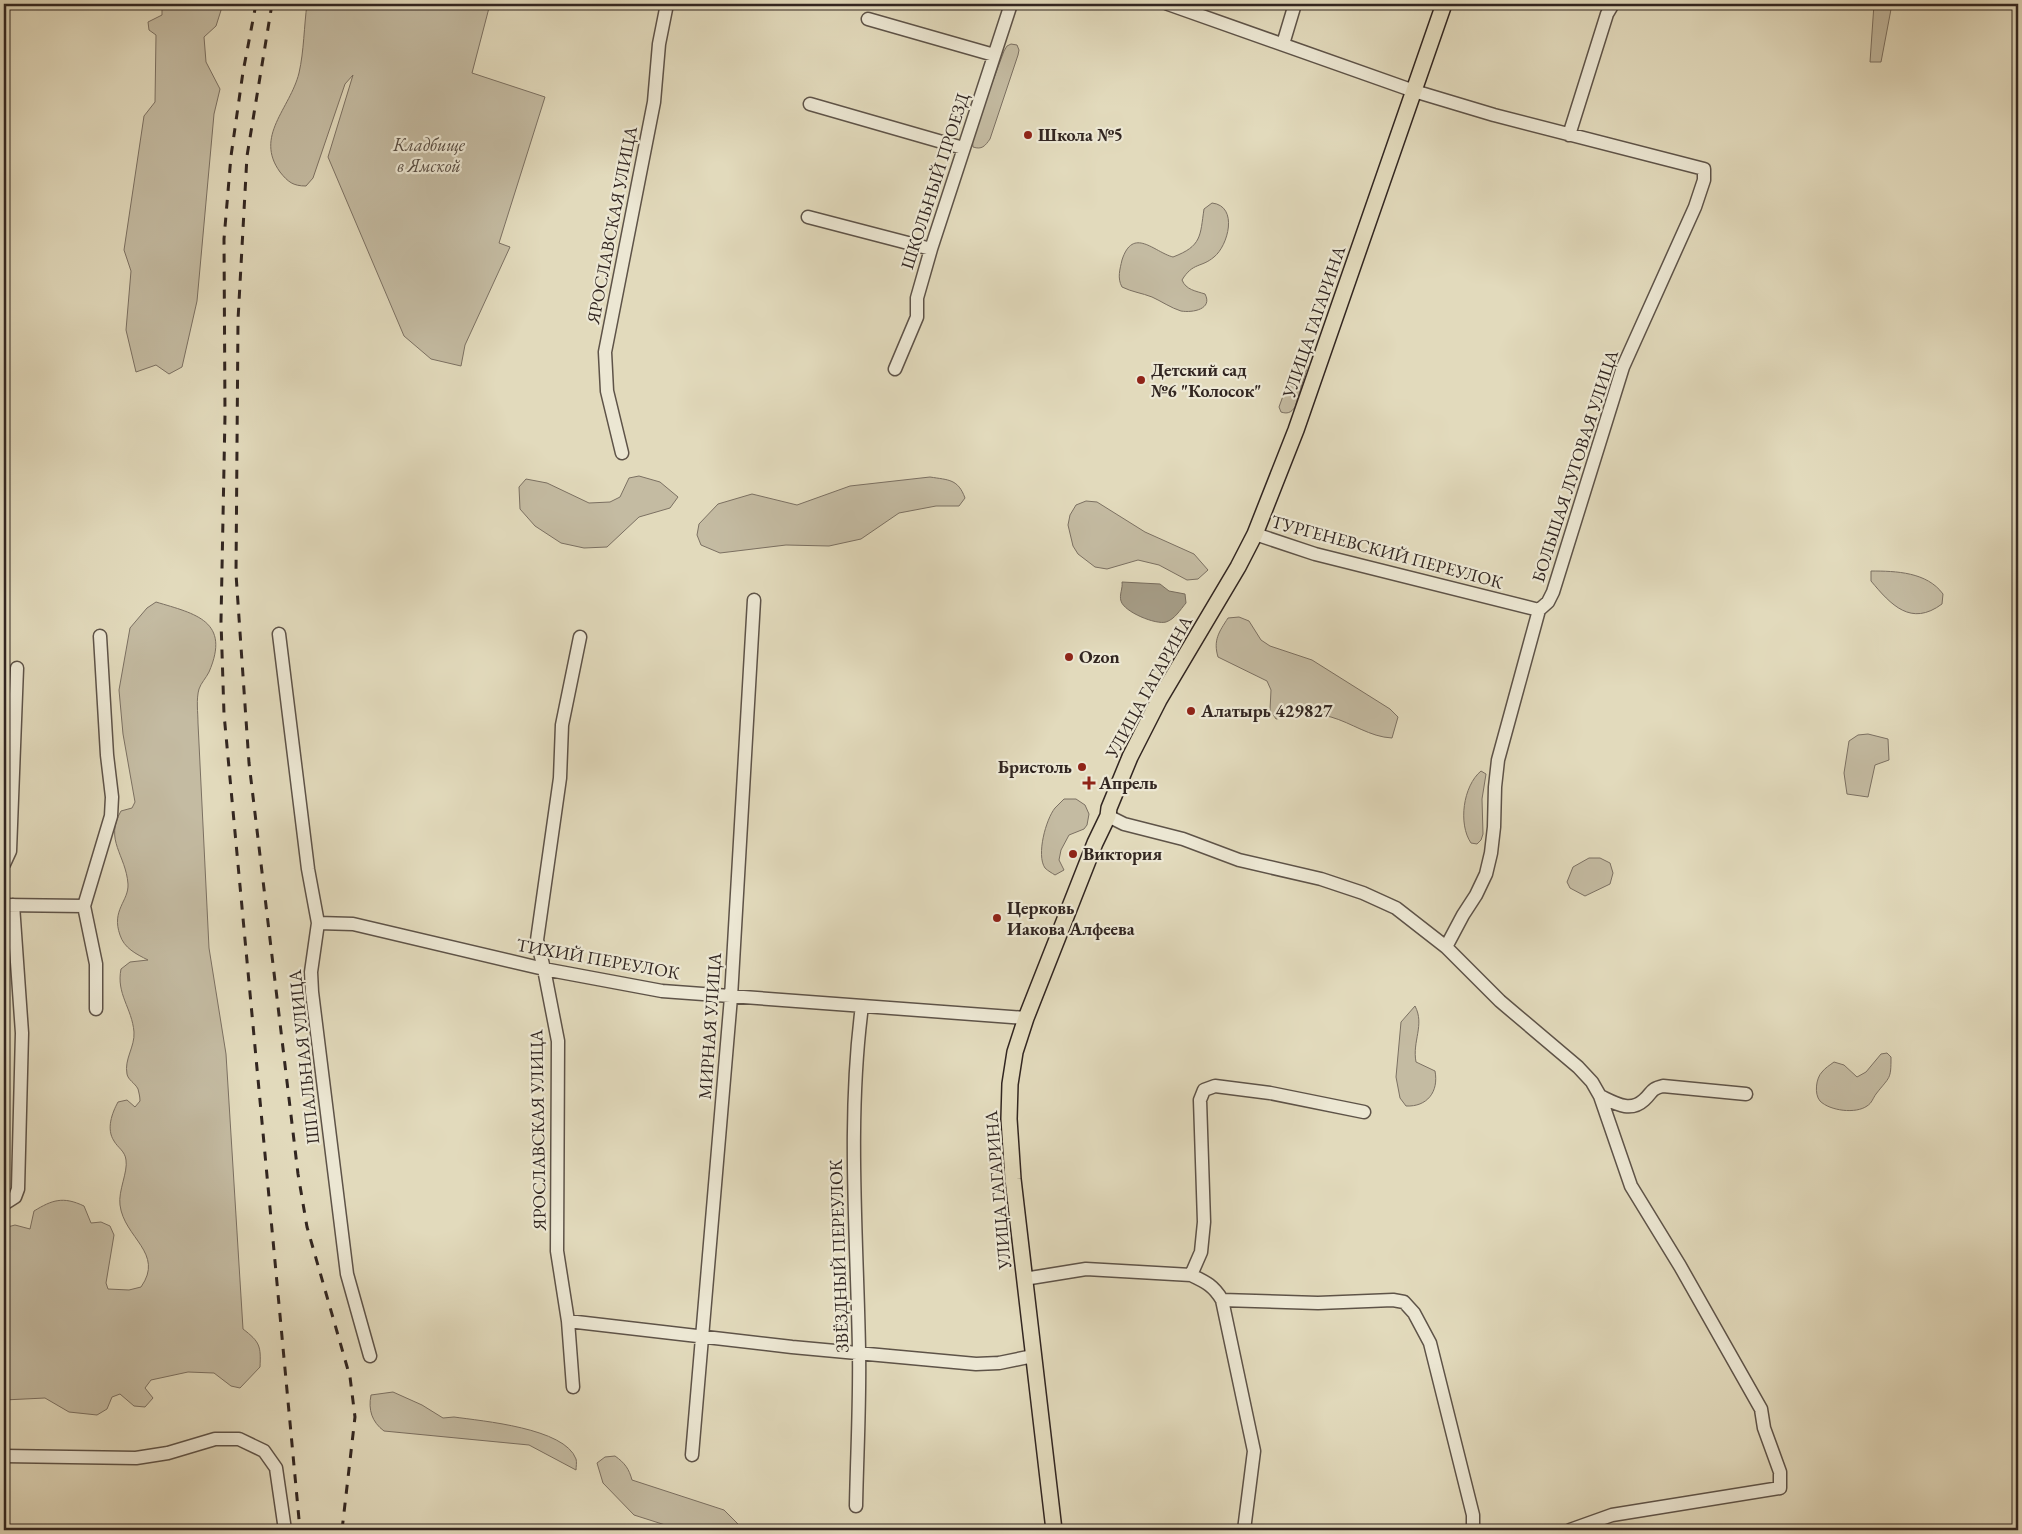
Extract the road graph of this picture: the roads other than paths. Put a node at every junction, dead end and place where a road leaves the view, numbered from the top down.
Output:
1 (666, 4) edge
2 (1012, 4) edge
3 (1168, 4) edge
4 (1295, 4) edge
5 (1444, 4) edge
6 (1613, 4) edge
7 (868, 19) dead end
8 (1283, 44) junction
9 (994, 55) junction
10 (1414, 91) junction
11 (810, 104) dead end
12 (1569, 134) junction
13 (963, 148) junction
14 (808, 217) dead end
15 (931, 249) junction
16 (895, 369) dead end
17 (622, 453) dead end
18 (1255, 534) junction
19 (754, 600) dead end
20 (1538, 610) junction
21 (279, 634) dead end
22 (100, 636) dead end
23 (580, 637) dead end
24 (17, 668) dead end
25 (1108, 816) junction
26 (4, 864) edge
27 (9, 905) edge
28 (84, 906) junction
29 (318, 923) junction
30 (1446, 947) junction
31 (544, 969) junction
32 (730, 997) junction
33 (862, 1006) junction
34 (96, 1009) dead end
35 (1026, 1018) junction
36 (1746, 1094) dead end
37 (1600, 1096) junction
38 (1364, 1112) dead end
39 (4, 1204) edge
40 (1191, 1276) junction
41 (1024, 1279) junction
42 (1222, 1300) junction
43 (568, 1321) junction
44 (702, 1336) junction
45 (859, 1353) junction
46 (370, 1356) dead end
47 (1033, 1356) junction
48 (573, 1386) dead end
49 (692, 1455) dead end
50 (4, 1456) edge
51 (856, 1506) dead end
52 (285, 1530) edge
53 (1054, 1530) edge
54 (1244, 1530) edge
55 (1472, 1530) edge
56 (1570, 1530) edge

1 - 17 street, ЯРОСЛАВСКАЯ УЛИЦА
2 - 9 street, ШКОЛЬНЫЙ ПРОЕЗД
3 - 8 street
4 - 8 street
5 - 10 main road, УЛИЦА ГАГАРИНА
6 - 12 street
7 - 9 street
8 - 10 street
9 - 13 street, ШКОЛЬНЫЙ ПРОЕЗД
10 - 12 street
10 - 18 main road, УЛИЦА ГАГАРИНА
11 - 13 street
12 - 20 street, БОЛЬШАЯ ЛУГОВАЯ УЛИЦА
13 - 15 street, ШКОЛЬНЫЙ ПРОЕЗД
14 - 15 street
15 - 16 street, ШКОЛЬНЫЙ ПРОЕЗД
18 - 20 street, ТУРГЕНЕВСКИЙ ПЕРЕУЛОК
18 - 25 main road, УЛИЦА ГАГАРИНА
19 - 32 street, МИРНАЯ УЛИЦА
20 - 30 street, БОЛЬШАЯ ЛУГОВАЯ УЛИЦА
21 - 29 street, ШПАЛЬНАЯ УЛИЦА
22 - 28 street
23 - 31 street, ЯРОСЛАВСКАЯ УЛИЦА
24 - 26 street
25 - 30 street
25 - 35 main road, УЛИЦА ГАГАРИНА
27 - 28 street
27 - 39 street
28 - 34 street
29 - 31 street, ТИХИЙ ПЕРЕУЛОК
29 - 46 street, ШПАЛЬНАЯ УЛИЦА
30 - 37 street
31 - 32 street, ТИХИЙ ПЕРЕУЛОК
31 - 43 street, ЯРОСЛАВСКАЯ УЛИЦА
32 - 33 street, ТИХИЙ ПЕРЕУЛОК
32 - 44 street, МИРНАЯ УЛИЦА
33 - 35 street, ТИХИЙ ПЕРЕУЛОК
33 - 45 street, ЗВЁЗДНЫЙ ПЕРЕУЛОК
35 - 41 main road, УЛИЦА ГАГАРИНА
36 - 37 street
37 - 56 street
38 - 40 street
40 - 41 street
40 - 42 street
41 - 47 main road, УЛИЦА ГАГАРИНА
42 - 54 street
42 - 55 street
43 - 44 street
43 - 48 street, ЯРОСЛАВСКАЯ УЛИЦА
44 - 45 street
44 - 49 street, МИРНАЯ УЛИЦА
45 - 47 street
45 - 51 street, ЗВЁЗДНЫЙ ПЕРЕУЛОК
47 - 53 main road, УЛИЦА ГАГАРИНА
50 - 52 street

